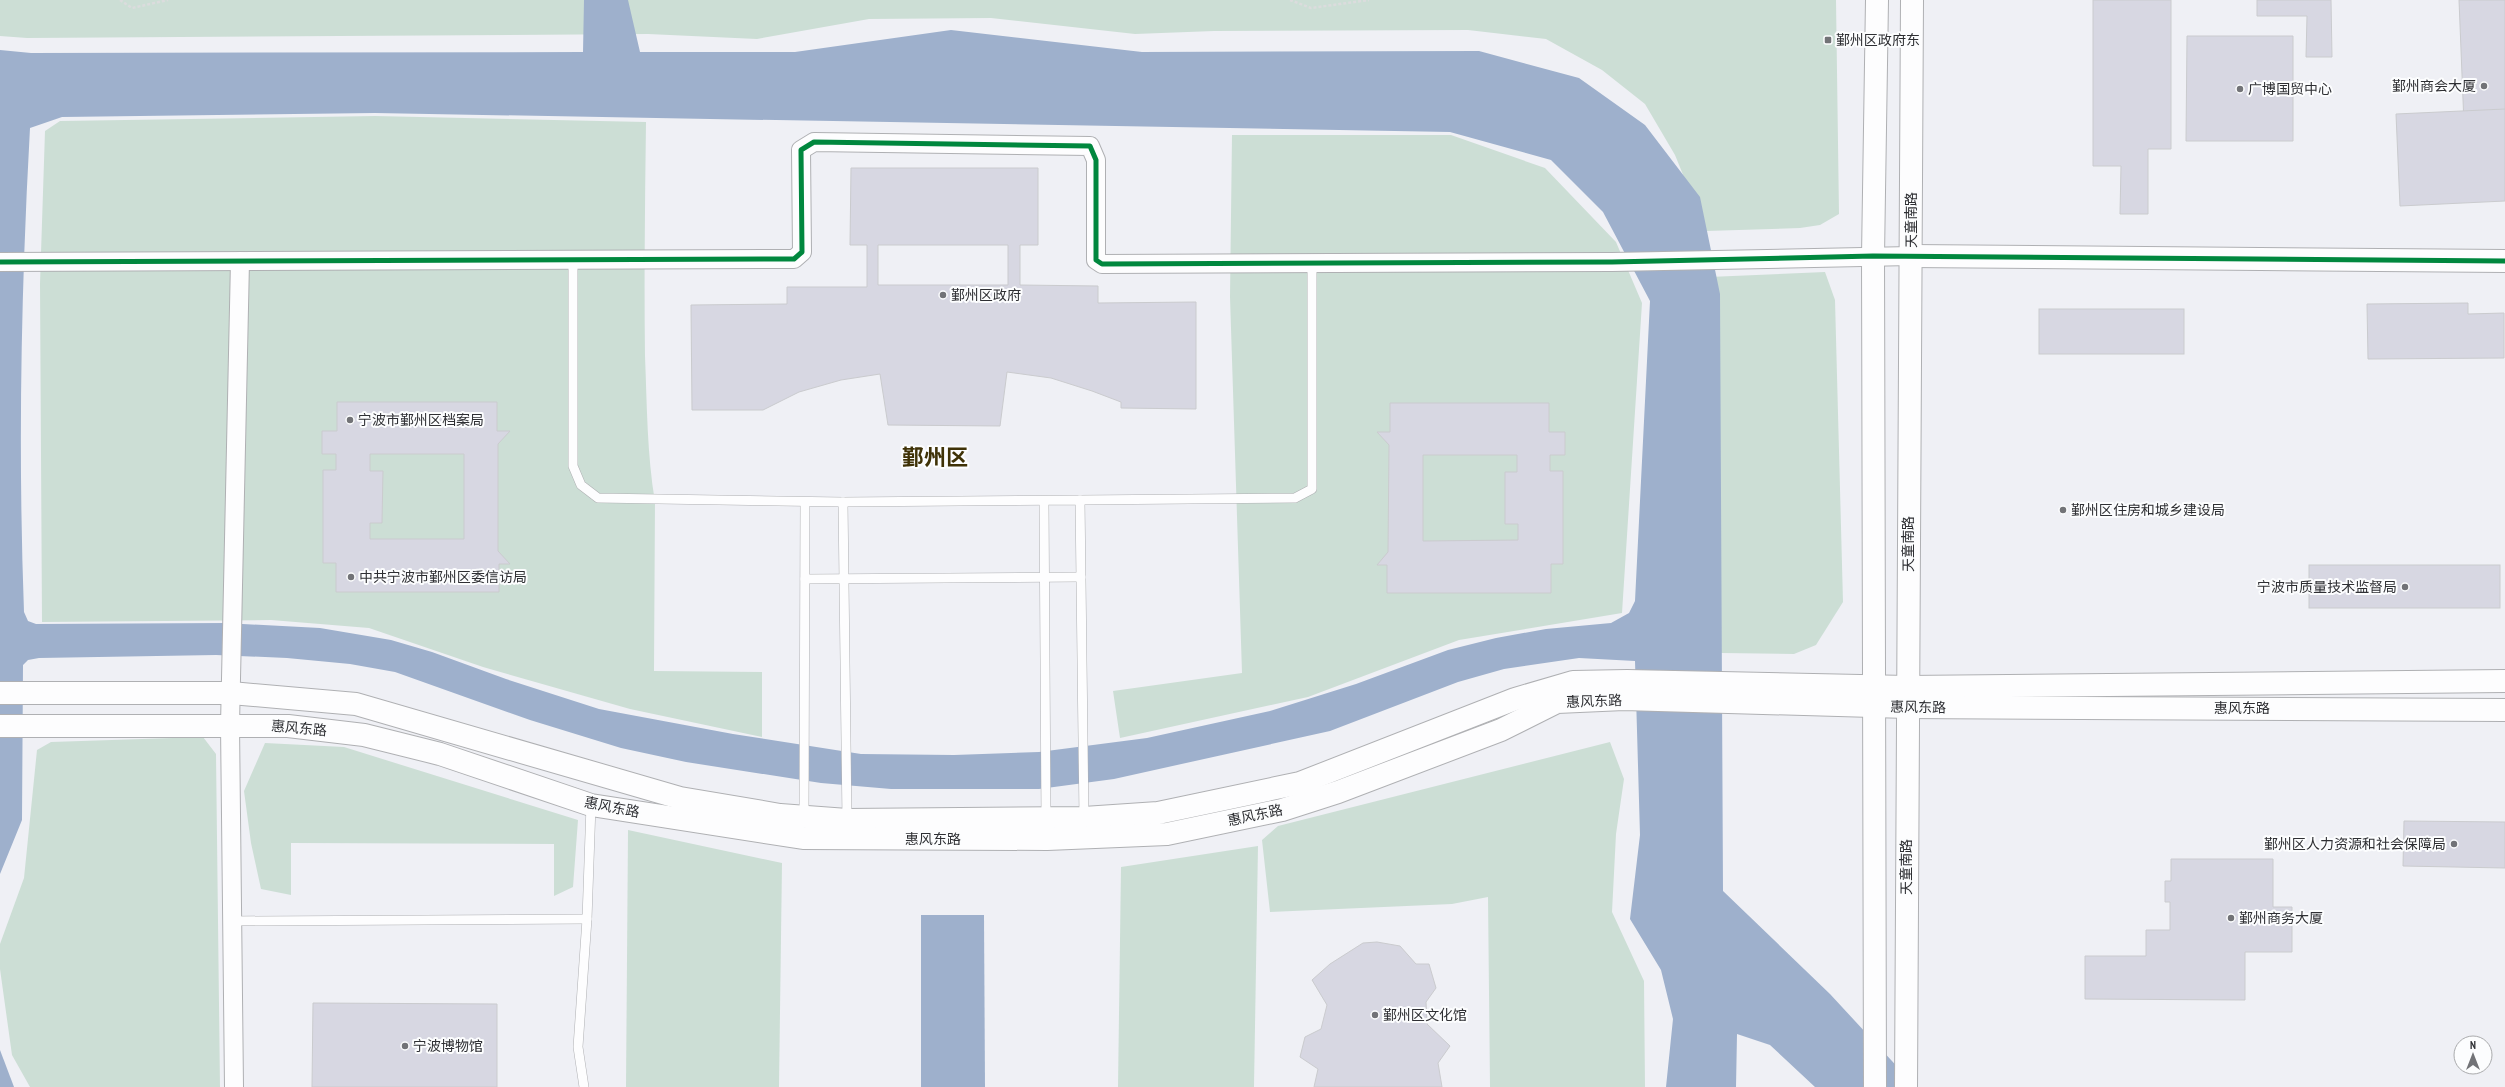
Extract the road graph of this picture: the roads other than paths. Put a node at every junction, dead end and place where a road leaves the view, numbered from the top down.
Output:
1 (1877, 0) edge
2 (1912, 0) edge
3 (1873, 256) junction
4 (1911, 256) junction
5 (573, 260) junction
6 (240, 261) junction
7 (2505, 261) edge
8 (0, 262) edge
9 (1312, 263) junction
10 (1080, 500) junction
11 (1044, 501) junction
12 (805, 502) junction
13 (843, 502) junction
14 (1045, 577) junction
15 (1081, 577) junction
16 (805, 579) junction
17 (844, 579) junction
18 (2505, 681) edge
19 (0, 693) edge
20 (231, 693) junction
21 (1874, 696) junction
22 (1907, 697) junction
23 (2505, 710) edge
24 (230, 725) junction
25 (0, 726) edge
26 (591, 805) junction
27 (804, 817) junction
28 (1084, 828) junction
29 (1046, 829) junction
30 (847, 830) junction
31 (803, 838) junction
32 (587, 919) junction
33 (232, 921) junction
34 (1875, 1077) edge
35 (234, 1087) edge
36 (584, 1087) edge
37 (1906, 1087) edge

1 - 3 street
2 - 4 street, 天童南路
3 - 4 street
3 - 9 street
3 - 21 street
4 - 7 street
4 - 22 street, 天童南路
5 - 6 street
5 - 9 street
5 - 12 lane
6 - 8 street
6 - 20 street
9 - 10 lane
10 - 11 lane
10 - 15 lane
11 - 13 lane
11 - 14 lane
12 - 13 lane
12 - 16 lane
13 - 17 lane
14 - 15 lane
14 - 17 lane
14 - 29 lane
15 - 28 lane
16 - 17 lane
16 - 27 lane
17 - 30 lane
18 - 22 street, 惠风东路
19 - 20 street, 惠风东路
20 - 24 street
20 - 27 street, 惠风东路
21 - 22 street, 惠风东路
21 - 28 street, 惠风东路
21 - 34 street
22 - 23 street, 惠风东路
22 - 37 street, 天童南路
24 - 25 street, 惠风东路
24 - 26 street, 惠风东路
24 - 33 street
26 - 31 street, 惠风东路
26 - 32 lane
27 - 30 street, 惠风东路
27 - 31 lane
28 - 29 street, 惠风东路
29 - 30 street, 惠风东路
30 - 31 street, 惠风东路
32 - 33 lane
32 - 36 lane
33 - 35 street

